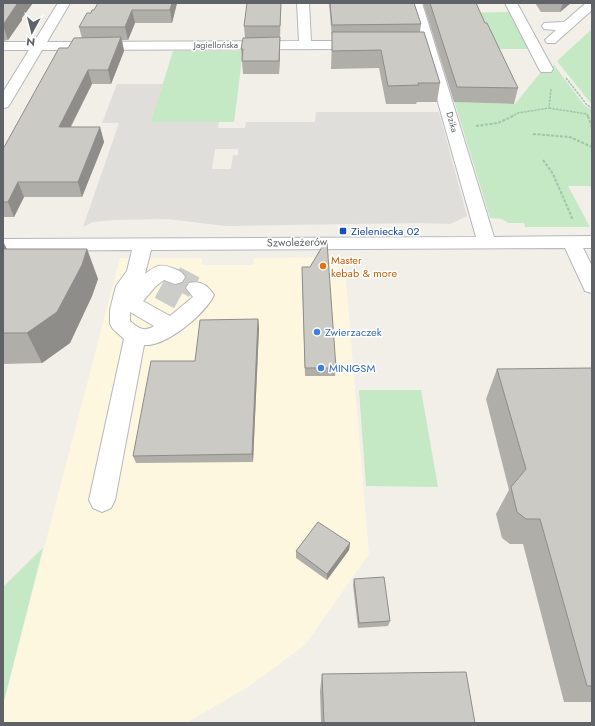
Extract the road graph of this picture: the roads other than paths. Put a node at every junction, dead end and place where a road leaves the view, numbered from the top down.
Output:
1 (64, 3) edge
2 (303, 3) edge
3 (416, 3) edge
4 (511, 3) edge
5 (592, 4) edge
6 (548, 26) dead end
7 (567, 26) junction
8 (551, 40) dead end
9 (414, 44) edge
10 (429, 44) junction
11 (305, 45) junction
12 (375, 45) edge
13 (3, 46) edge
14 (38, 46) junction
15 (546, 69) dead end
16 (3, 104) edge
17 (573, 233) junction
18 (486, 241) junction
19 (592, 242) edge
20 (3, 244) edge
21 (143, 244) junction
22 (155, 280) junction
23 (592, 286) edge
24 (190, 298) dead end
25 (171, 326) junction
26 (135, 337) junction
27 (102, 500) dead end

1 - 14 street
2 - 11 street
3 - 10 street, Dzika
4 - 15 street
5 - 7 street
6 - 7 street
7 - 8 street
9 - 10 street
10 - 18 street, Dzika
11 - 12 street, Jagiellońska
11 - 14 street, Jagiellońska
13 - 14 street, Jagiellońska
14 - 16 street
17 - 18 street, Szwoleżerów
17 - 19 street, Szwoleżerów
17 - 23 street
18 - 21 street, Szwoleżerów
20 - 21 street, Szwoleżerów
21 - 22 street
22 - 25 street
22 - 26 street
24 - 25 street
25 - 26 street
26 - 27 street

